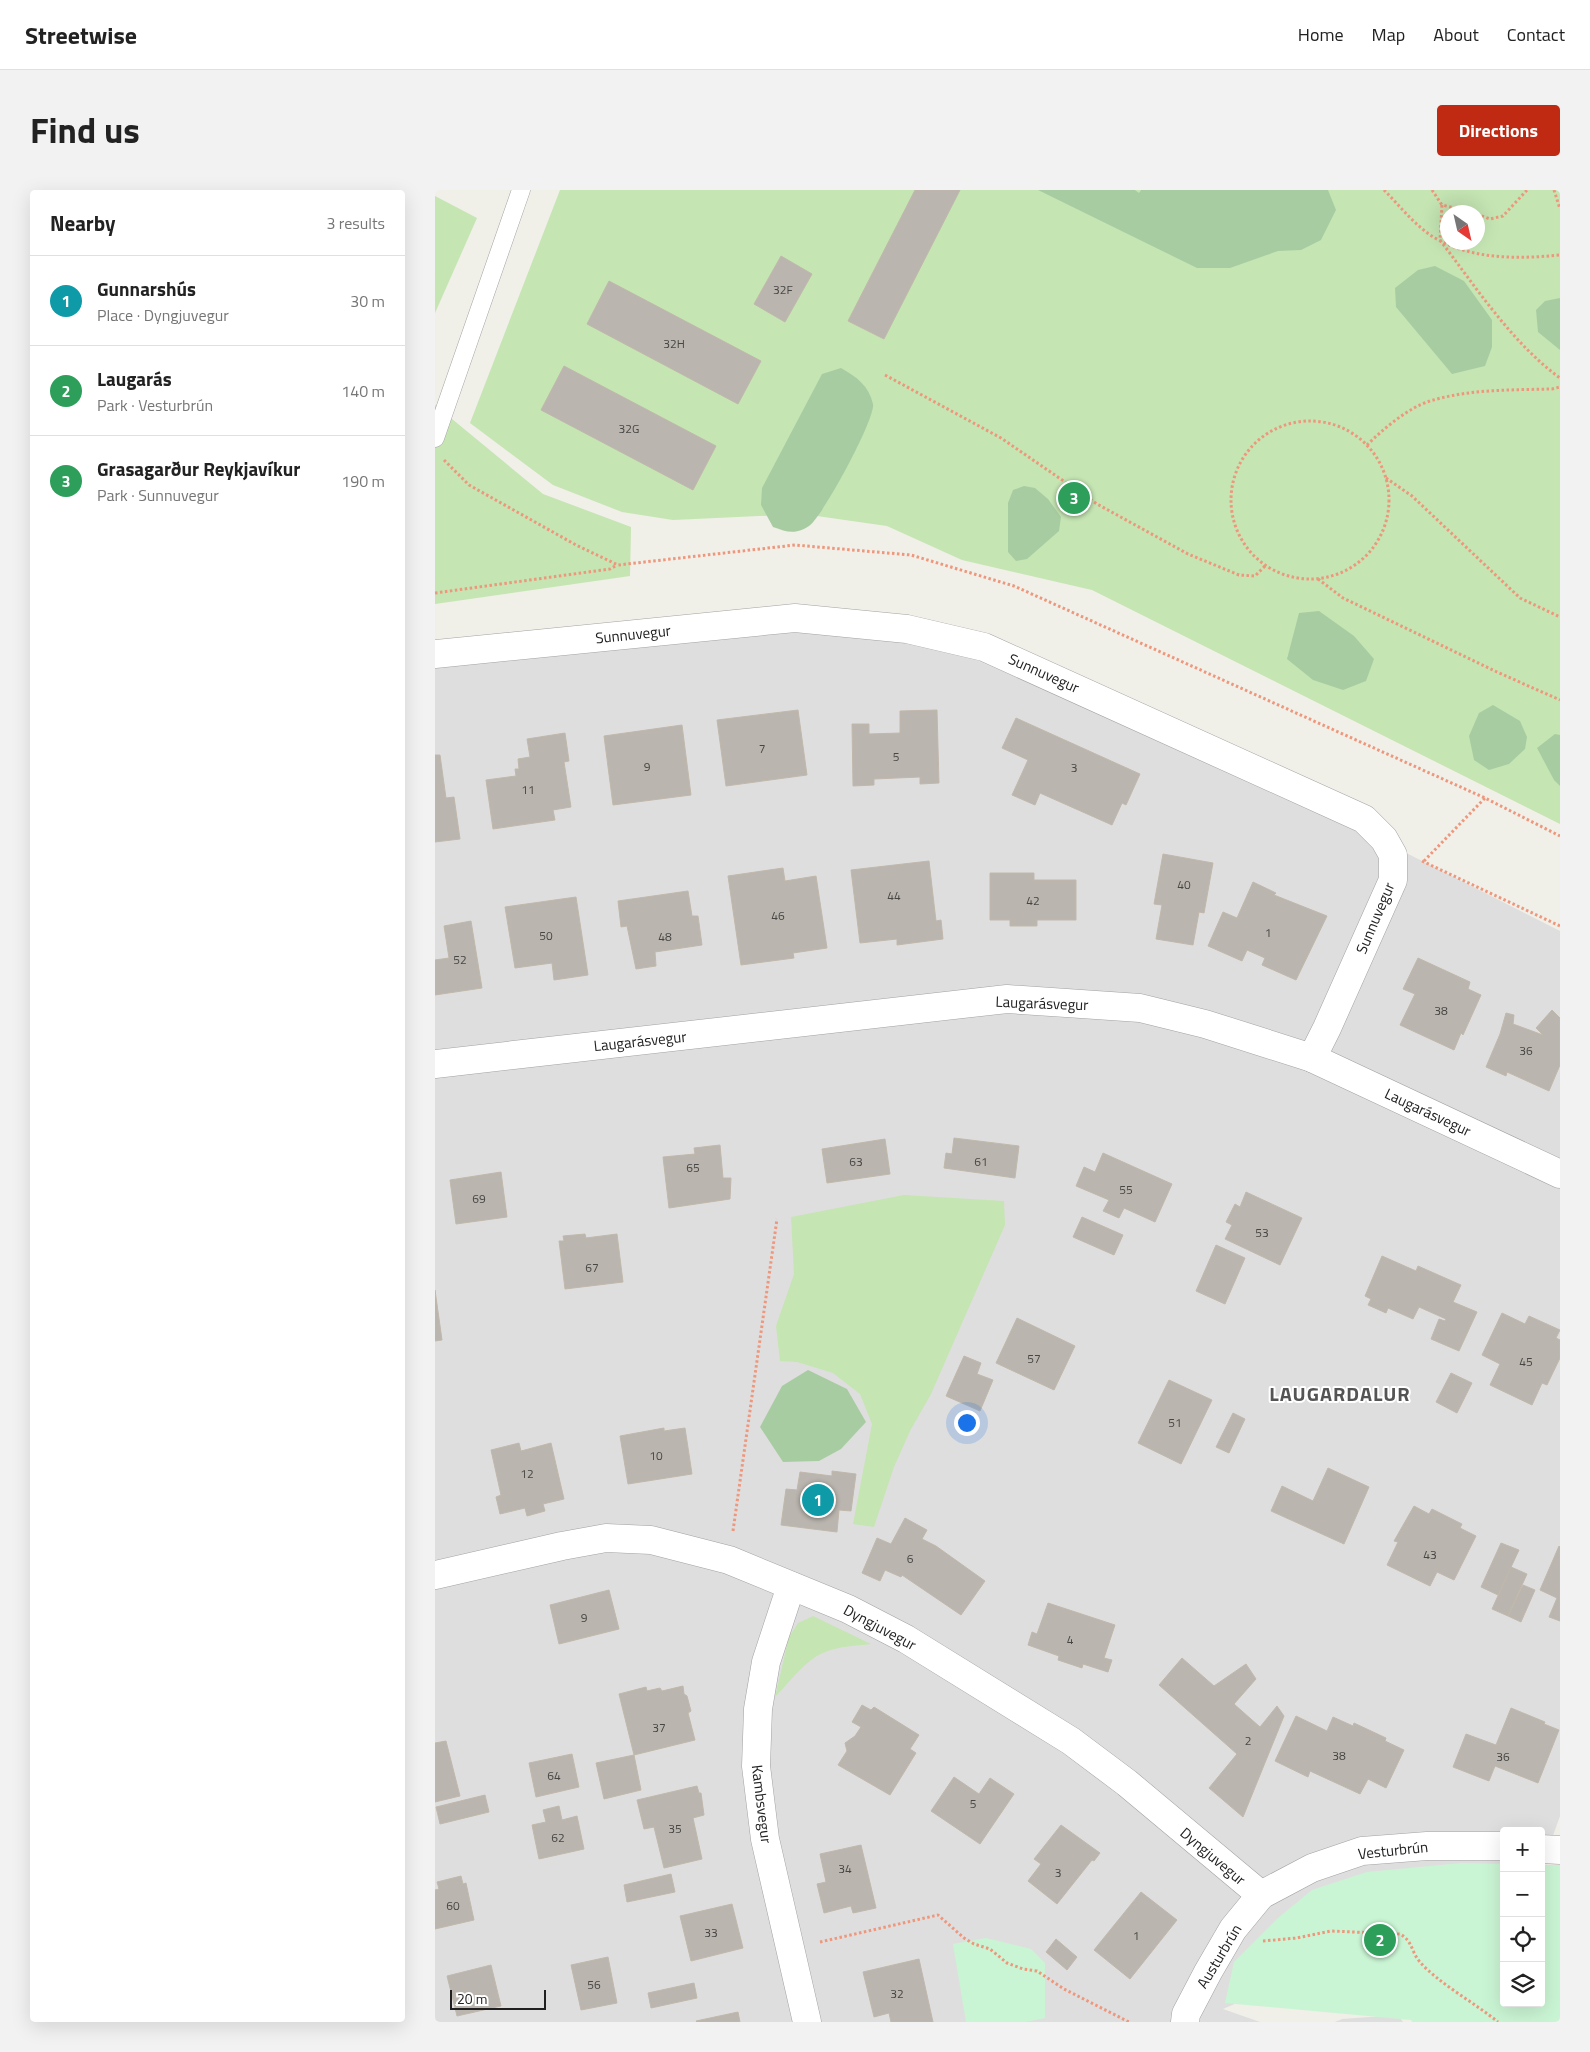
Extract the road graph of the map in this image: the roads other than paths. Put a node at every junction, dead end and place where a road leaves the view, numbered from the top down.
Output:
1 (521, 190) edge
2 (435, 438) edge
3 (435, 654) edge
4 (1312, 1058) junction
5 (435, 1064) edge
6 (1560, 1174) edge
7 (435, 1575) edge
8 (791, 1586) junction
9 (1500, 1846) edge
10 (1545, 1848) edge
11 (1560, 1850) edge
12 (1261, 1895) junction
13 (807, 2022) edge
14 (1185, 2022) edge

1 - 2 lane
3 - 4 street, Sunnuvegur
4 - 5 street, Laugarásvegur
4 - 6 street, Laugarásvegur
7 - 8 street, Dyngjuvegur
8 - 12 street, Dyngjuvegur
8 - 13 street, Kambsvegur
9 - 12 street, Vesturbrún
10 - 11 street
12 - 14 street, Austurbrún

